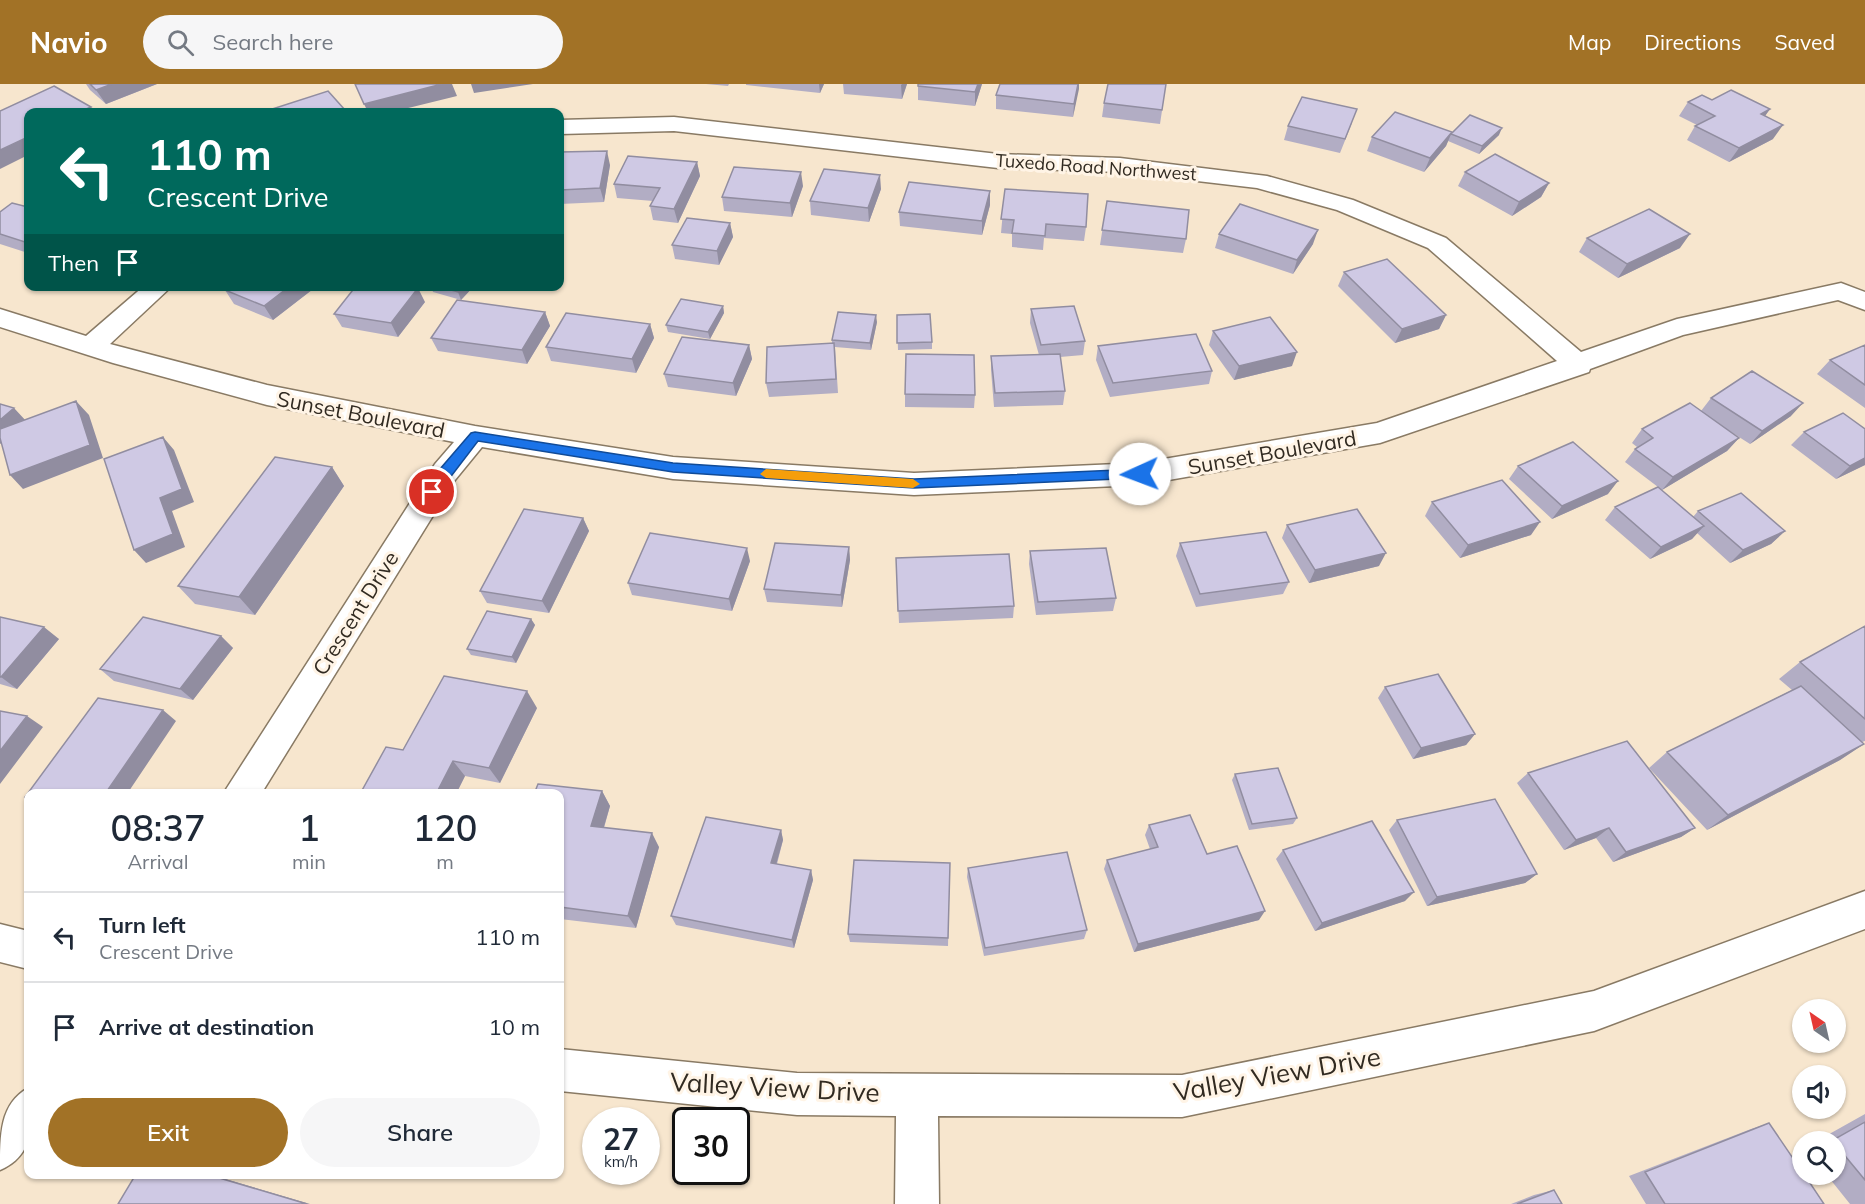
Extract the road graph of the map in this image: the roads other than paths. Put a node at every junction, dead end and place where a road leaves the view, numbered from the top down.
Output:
1 (564, 127) edge
2 (154, 291) edge
3 (1865, 302) edge
4 (0, 318) edge
5 (92, 345) junction
6 (1579, 364) junction
7 (475, 436) junction
8 (244, 789) edge
9 (1865, 910) edge
10 (0, 943) edge
11 (24, 949) edge
12 (564, 1071) edge
13 (917, 1093) junction
14 (24, 1115) edge
15 (0, 1148) edge
16 (917, 1204) edge

1 - 6 street, Tuxedo Road Northwest
2 - 5 street
3 - 6 street, Sunset Boulevard
4 - 5 street, Sunset Boulevard
5 - 7 street, Sunset Boulevard
6 - 7 street, Sunset Boulevard
7 - 8 street, Crescent Drive
9 - 13 street, Valley View Drive
10 - 11 street
12 - 13 street, Valley View Drive
13 - 16 street
14 - 15 street

